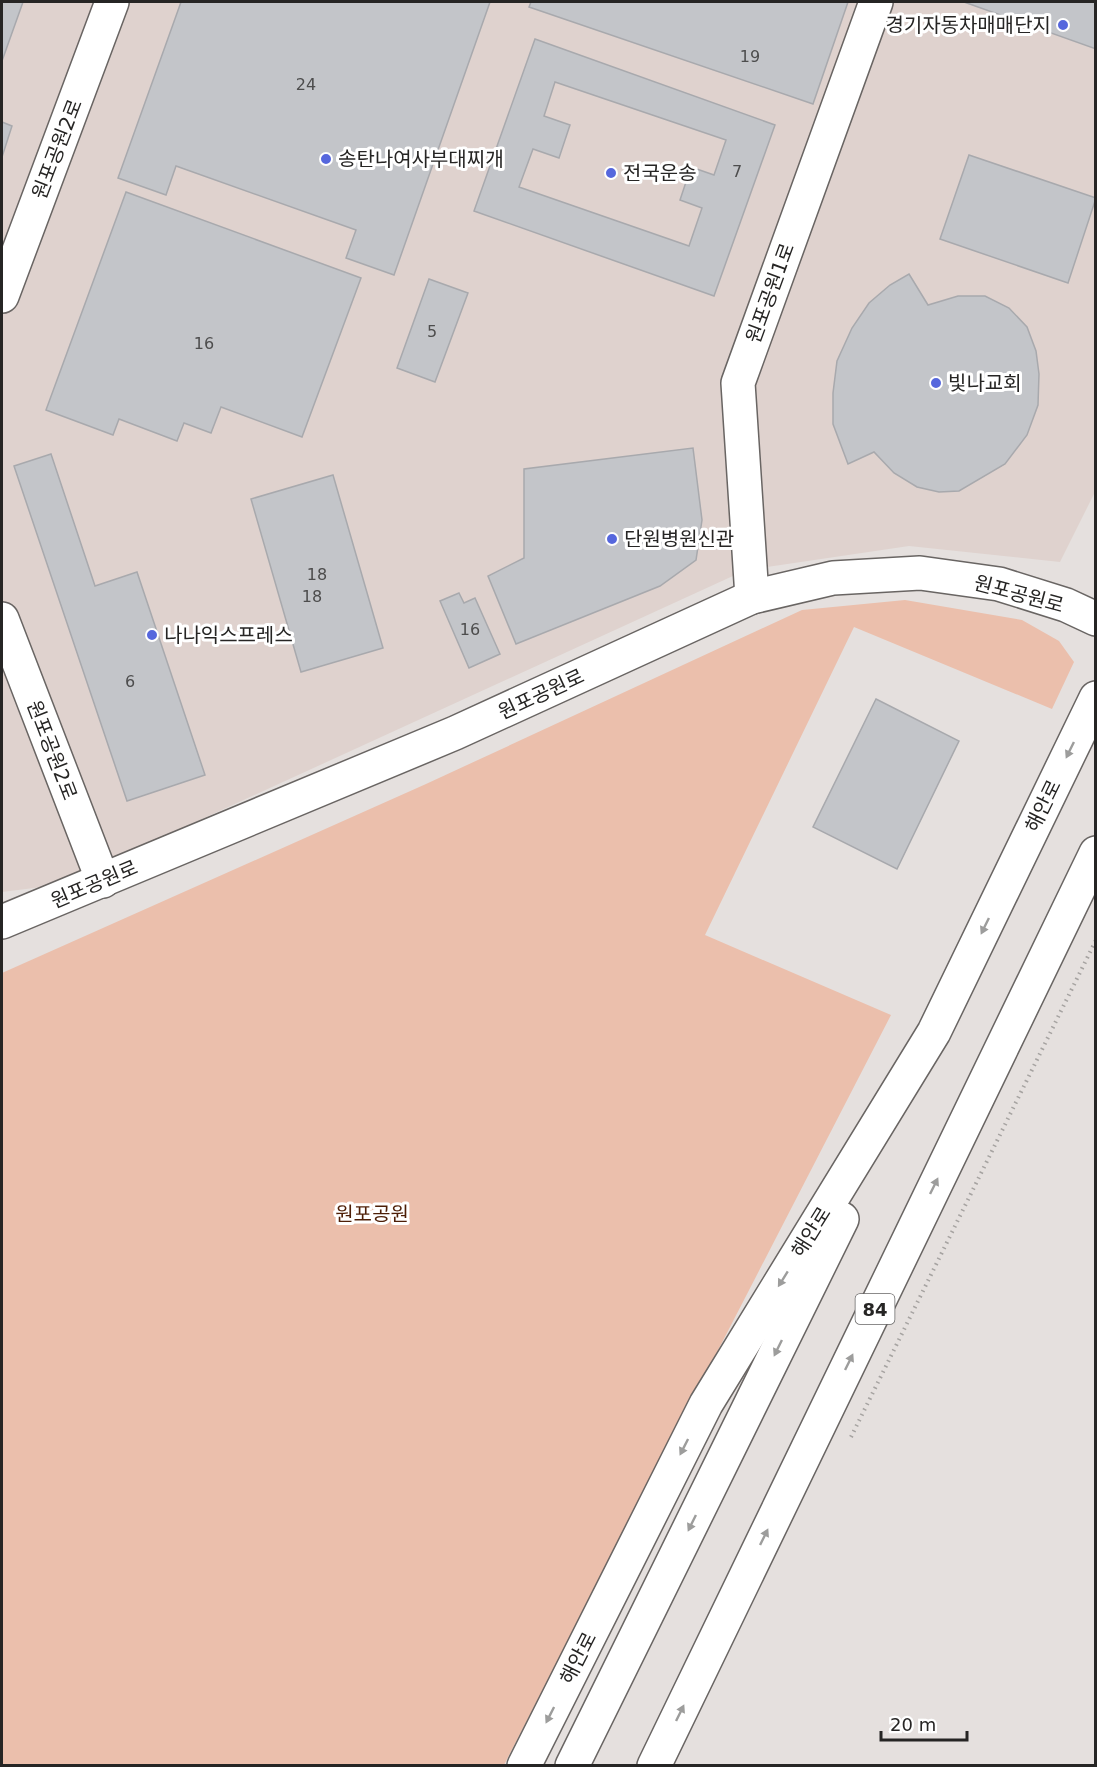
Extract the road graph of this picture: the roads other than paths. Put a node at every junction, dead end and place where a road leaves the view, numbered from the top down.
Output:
1 (112, 2) edge
2 (876, 2) edge
3 (2, 296) edge
4 (752, 597) junction
5 (2, 619) edge
6 (1095, 619) edge
7 (1095, 698) edge
8 (1095, 854) edge
9 (103, 881) junction
10 (2, 922) edge
11 (934, 1032) junction
12 (524, 1766) edge
13 (572, 1766) edge
14 (654, 1766) edge

1 - 3 main road, 원포공원2로
2 - 4 main road, 원포공원1로
4 - 6 main road, 원포공원로
4 - 9 main road, 원포공원로
5 - 9 main road, 원포공원2로
7 -> 11 main road, 해안로
14 -> 8 main road, 84
9 - 10 main road, 원포공원로
11 -> 12 main road, 해안로
11 -> 13 main road

